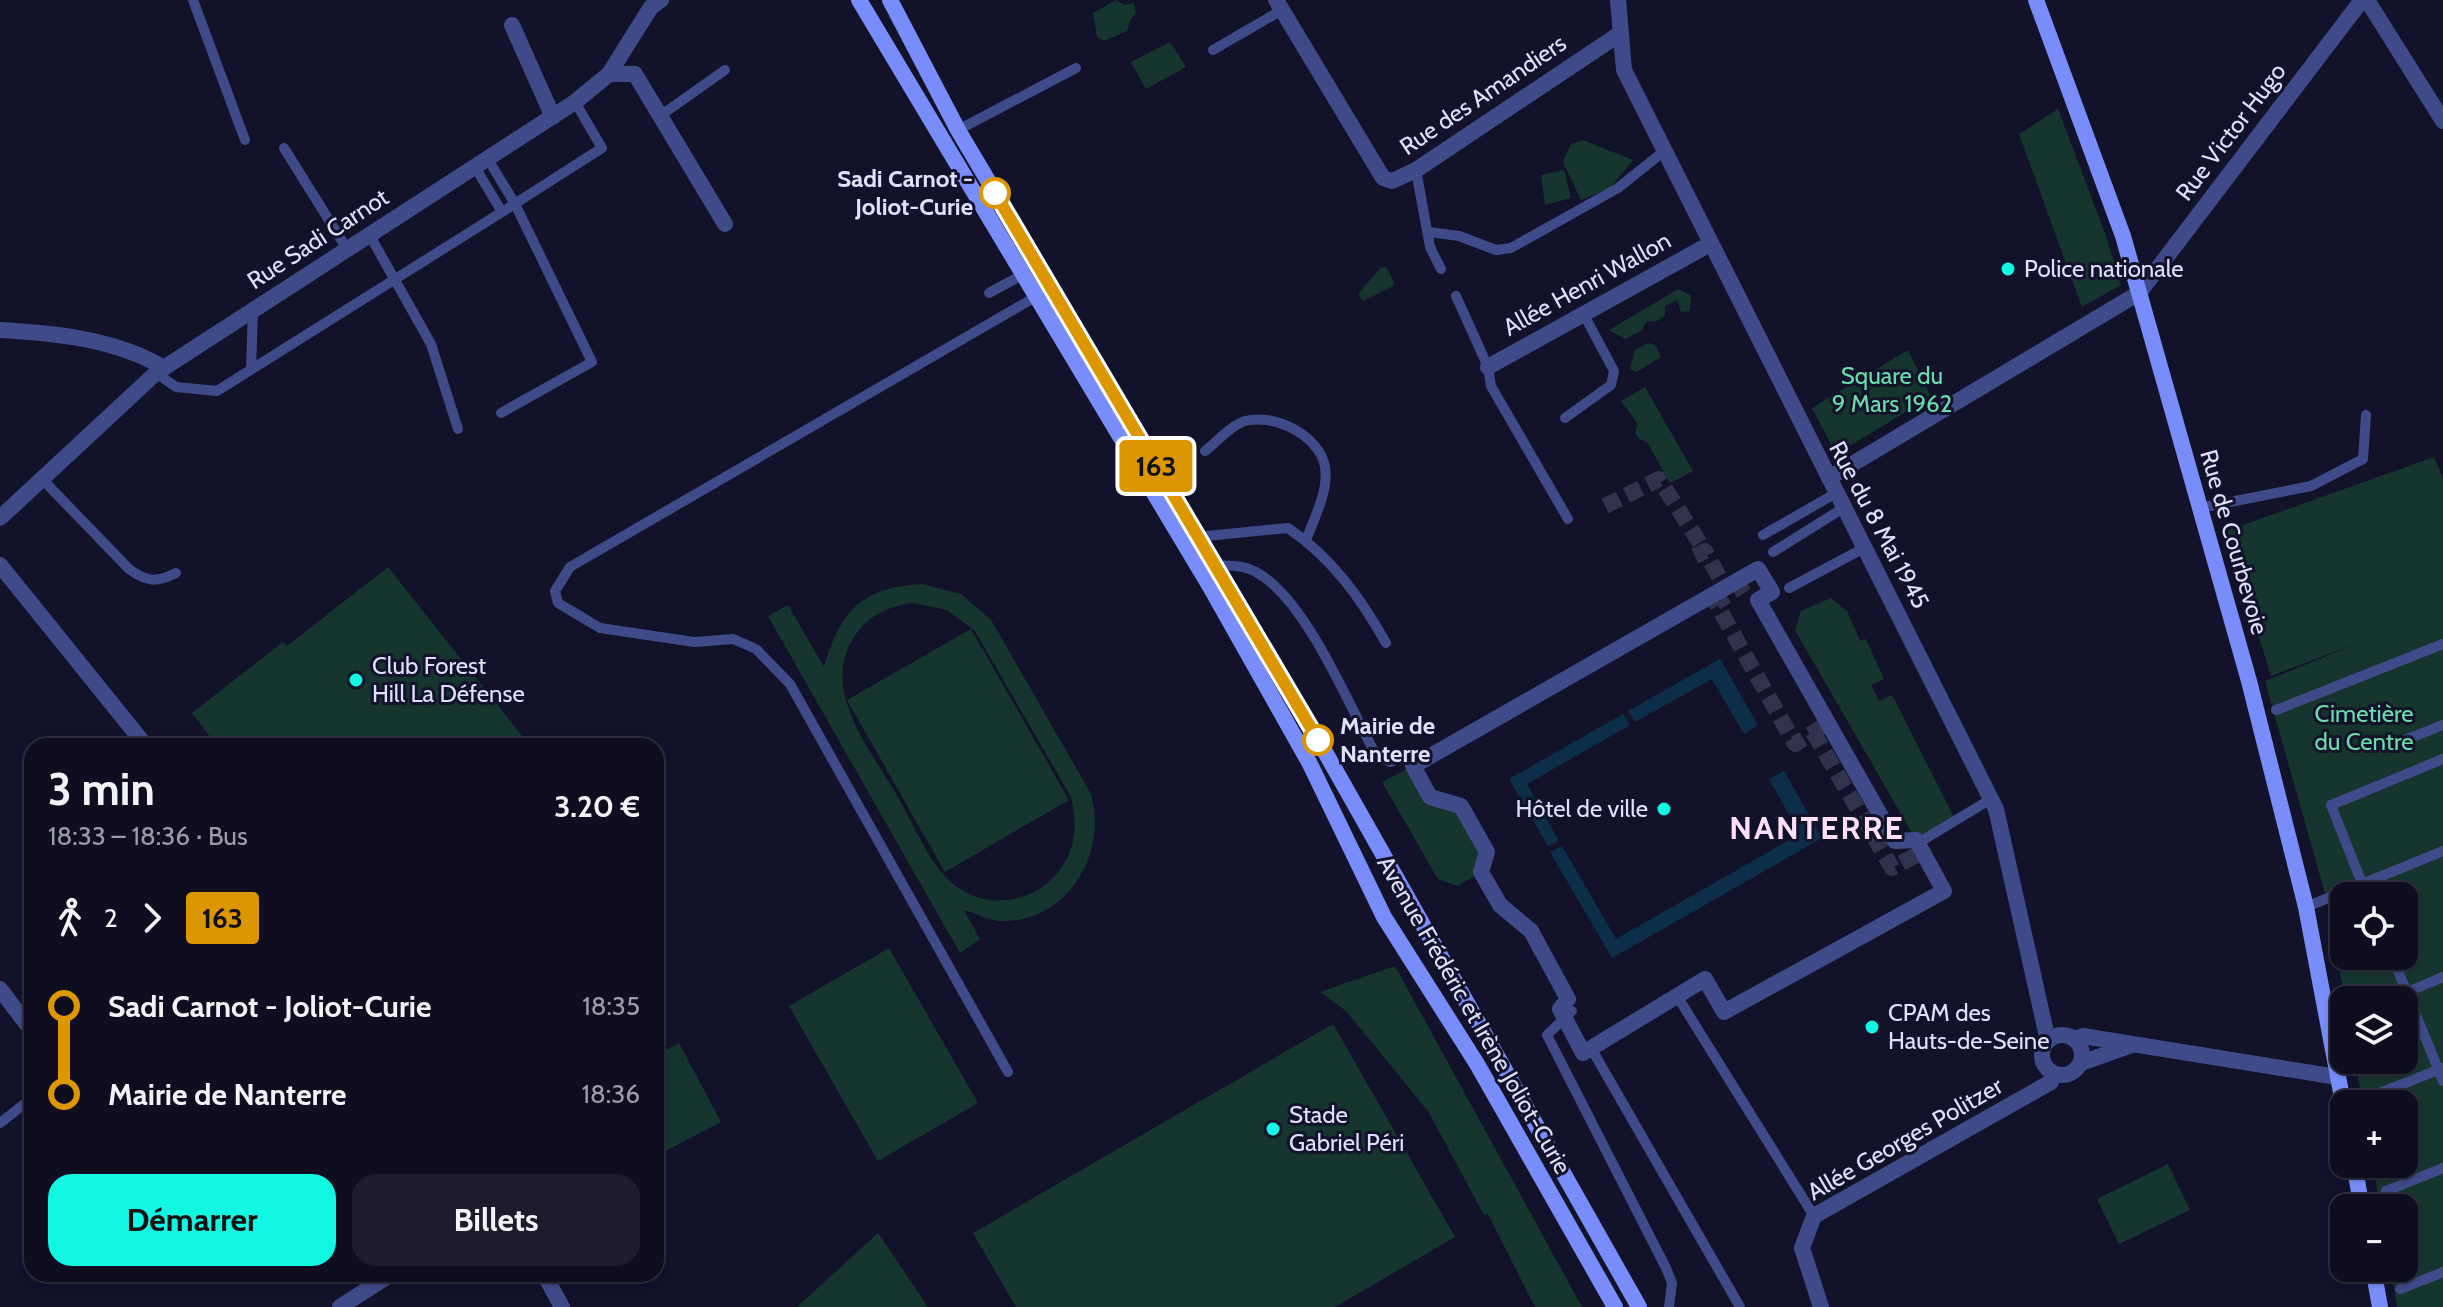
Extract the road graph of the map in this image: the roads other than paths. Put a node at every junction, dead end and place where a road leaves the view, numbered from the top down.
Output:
1 (193, 0) edge
2 (859, 0) edge
3 (890, 0) edge
4 (1618, 0) edge
5 (2036, 0) edge
6 (2364, 0) edge
7 (655, 2) edge
8 (1279, 5) edge
9 (512, 25) dead end
10 (1621, 33) junction
11 (1213, 50) dead end
12 (1076, 68) dead end
13 (725, 70) dead end
14 (609, 74) junction
15 (575, 102) junction
16 (660, 116) junction
17 (553, 117) junction
18 (2443, 121) edge
19 (958, 130) junction
20 (245, 140) dead end
21 (284, 148) dead end
22 (1663, 152) junction
23 (481, 163) junction
24 (1416, 170) junction
25 (515, 204) junction
26 (502, 212) junction
27 (725, 224) dead end
28 (1429, 232) junction
29 (369, 234) junction
30 (1710, 244) junction
31 (347, 249) junction
32 (1441, 269) dead end
33 (1024, 274) junction
34 (393, 278) junction
35 (989, 293) dead end
36 (2139, 293) junction
37 (1037, 296) junction
38 (1456, 296) dead end
39 (253, 310) junction
40 (1583, 313) junction
41 (0, 330) edge
42 (1488, 367) junction
43 (251, 369) junction
44 (160, 371) junction
45 (501, 413) dead end
46 (2366, 415) dead end
47 (1565, 418) dead end
48 (458, 429) dead end
49 (1205, 451) dead end
50 (42, 479) junction
51 (1837, 493) junction
52 (2200, 508) junction
53 (0, 518) edge
54 (1568, 519) dead end
55 (1763, 535) dead end
56 (1197, 537) junction
57 (1306, 540) junction
58 (1866, 547) junction
59 (1773, 552) dead end
60 (0, 565) edge
61 (1214, 566) junction
62 (176, 573) dead end
63 (1789, 588) dead end
64 (1386, 643) dead end
65 (2443, 644) edge
66 (2276, 710) dead end
67 (2443, 725) edge
68 (140, 738) edge
69 (2387, 747) dead end
70 (1401, 758) dead end
71 (2443, 759) edge
72 (1991, 799) junction
73 (1923, 840) tunnel mouth
74 (2443, 851) edge
75 (2361, 882) edge
76 (2367, 882) edge
77 (2330, 897) edge
78 (2306, 907) junction
79 (2443, 977) edge
80 (2418, 987) edge
81 (0, 989) edge
82 (1677, 996) junction
83 (1572, 1011) dead end
84 (2418, 1017) edge
85 (24, 1020) edge
86 (2074, 1039) junction
87 (2048, 1041) junction
88 (2132, 1045) junction
89 (1591, 1048) junction
90 (2081, 1063) junction
91 (1008, 1072) dead end
92 (2442, 1073) edge
93 (2054, 1074) junction
94 (2337, 1077) junction
95 (2340, 1090) edge
96 (2391, 1090) edge
97 (24, 1104) edge
98 (0, 1123) edge
99 (2443, 1168) edge
100 (2386, 1191) dead end
101 (1814, 1216) junction
102 (2443, 1272) edge
103 (379, 1282) edge
104 (548, 1282) edge
105 (2376, 1282) edge
106 (2400, 1289) dead end
107 (340, 1307) edge
108 (562, 1307) edge
109 (1615, 1307) edge
110 (1639, 1307) edge
111 (1669, 1307) edge
112 (1740, 1307) edge
113 (1821, 1307) edge
114 (2380, 1307) edge

1 - 20 lane
2 - 33 main road, Avenue Frédéric et Irène Joliot-Curie
3 - 19 main road, Avenue Frédéric et Irène Joliot-Curie
4 - 10 street, Rue du 8 Mai 1945
5 - 36 main road, Rue de Courbevoie
6 - 18 street
6 - 36 street, Rue Victor Hugo
7 - 14 street, Rue Sadi Carnot
8 - 11 lane
8 - 24 street, Rue des Amandiers
9 - 17 street
10 - 22 street, Rue du 8 Mai 1945
10 - 24 street, Rue des Amandiers
12 - 19 lane
13 - 16 lane
14 - 15 street, Rue Sadi Carnot
14 - 16 street
15 - 17 street, Rue Sadi Carnot
15 - 25 lane
16 - 27 street
17 - 23 street, Rue Sadi Carnot
19 - 56 main road, Avenue Frédéric et Irène Joliot-Curie
21 - 31 lane
22 - 28 lane
22 - 30 street, Rue du 8 Mai 1945
23 - 25 lane
23 - 26 lane
23 - 29 street, Rue Sadi Carnot
24 - 28 lane
25 - 26 lane
25 - 45 lane
26 - 34 lane
28 - 32 lane
29 - 31 street, Rue Sadi Carnot
29 - 34 lane
30 - 40 street, Allée Henri Wallon
30 - 51 street, Rue du 8 Mai 1945
31 - 39 street, Rue Sadi Carnot
33 - 35 lane
33 - 37 main road, Avenue Frédéric et Irène Joliot-Curie
34 - 43 lane
34 - 48 lane
36 - 51 street
36 - 52 main road, Rue de Courbevoie
37 - 91 lane
37 - 109 main road, Avenue Frédéric et Irène Joliot-Curie
38 - 42 lane, Allée Henri Wallon
39 - 43 lane
39 - 44 street, Rue Sadi Carnot
40 - 42 street, Allée Henri Wallon
40 - 47 lane
41 - 44 street
42 - 54 lane, Allée Henri Wallon
43 - 44 lane
44 - 50 street, Rue Sadi Carnot
46 - 52 lane
49 - 57 lane
50 - 53 street, Rue Sadi Carnot
50 - 62 lane
51 - 55 lane
51 - 58 street, Rue du 8 Mai 1945
51 - 59 lane
52 - 78 main road, Rue de Courbevoie
56 - 57 lane
56 - 61 main road, Avenue Frédéric et Irène Joliot-Curie
57 - 64 lane
58 - 63 lane
58 - 72 street, Rue du 8 Mai 1945
60 - 68 street
61 - 70 lane
61 - 110 main road, Avenue Frédéric et Irène Joliot-Curie
65 - 66 lane
67 - 69 lane
71 - 75 lane
72 - 73 lane
72 - 87 street, Rue du 8 Mai 1945
74 - 76 lane
77 - 78 lane
78 - 94 main road, Rue de Courbevoie
79 - 80 lane
81 - 85 street
82 - 89 street
82 - 89 street
82 - 101 lane
83 - 111 lane
84 - 92 lane
86 - 87 street
86 - 88 street
86 - 90 street
87 - 93 street
88 - 90 street
88 - 94 street
89 - 112 lane
90 - 93 street
92 - 96 lane
93 - 101 street, Allée Georges Politzer
94 - 95 main road, Rue de Courbevoie
97 - 98 lane
99 - 100 lane
101 - 113 street, Allée Georges Politzer
102 - 106 lane
103 - 107 street
104 - 108 street
105 - 114 main road

